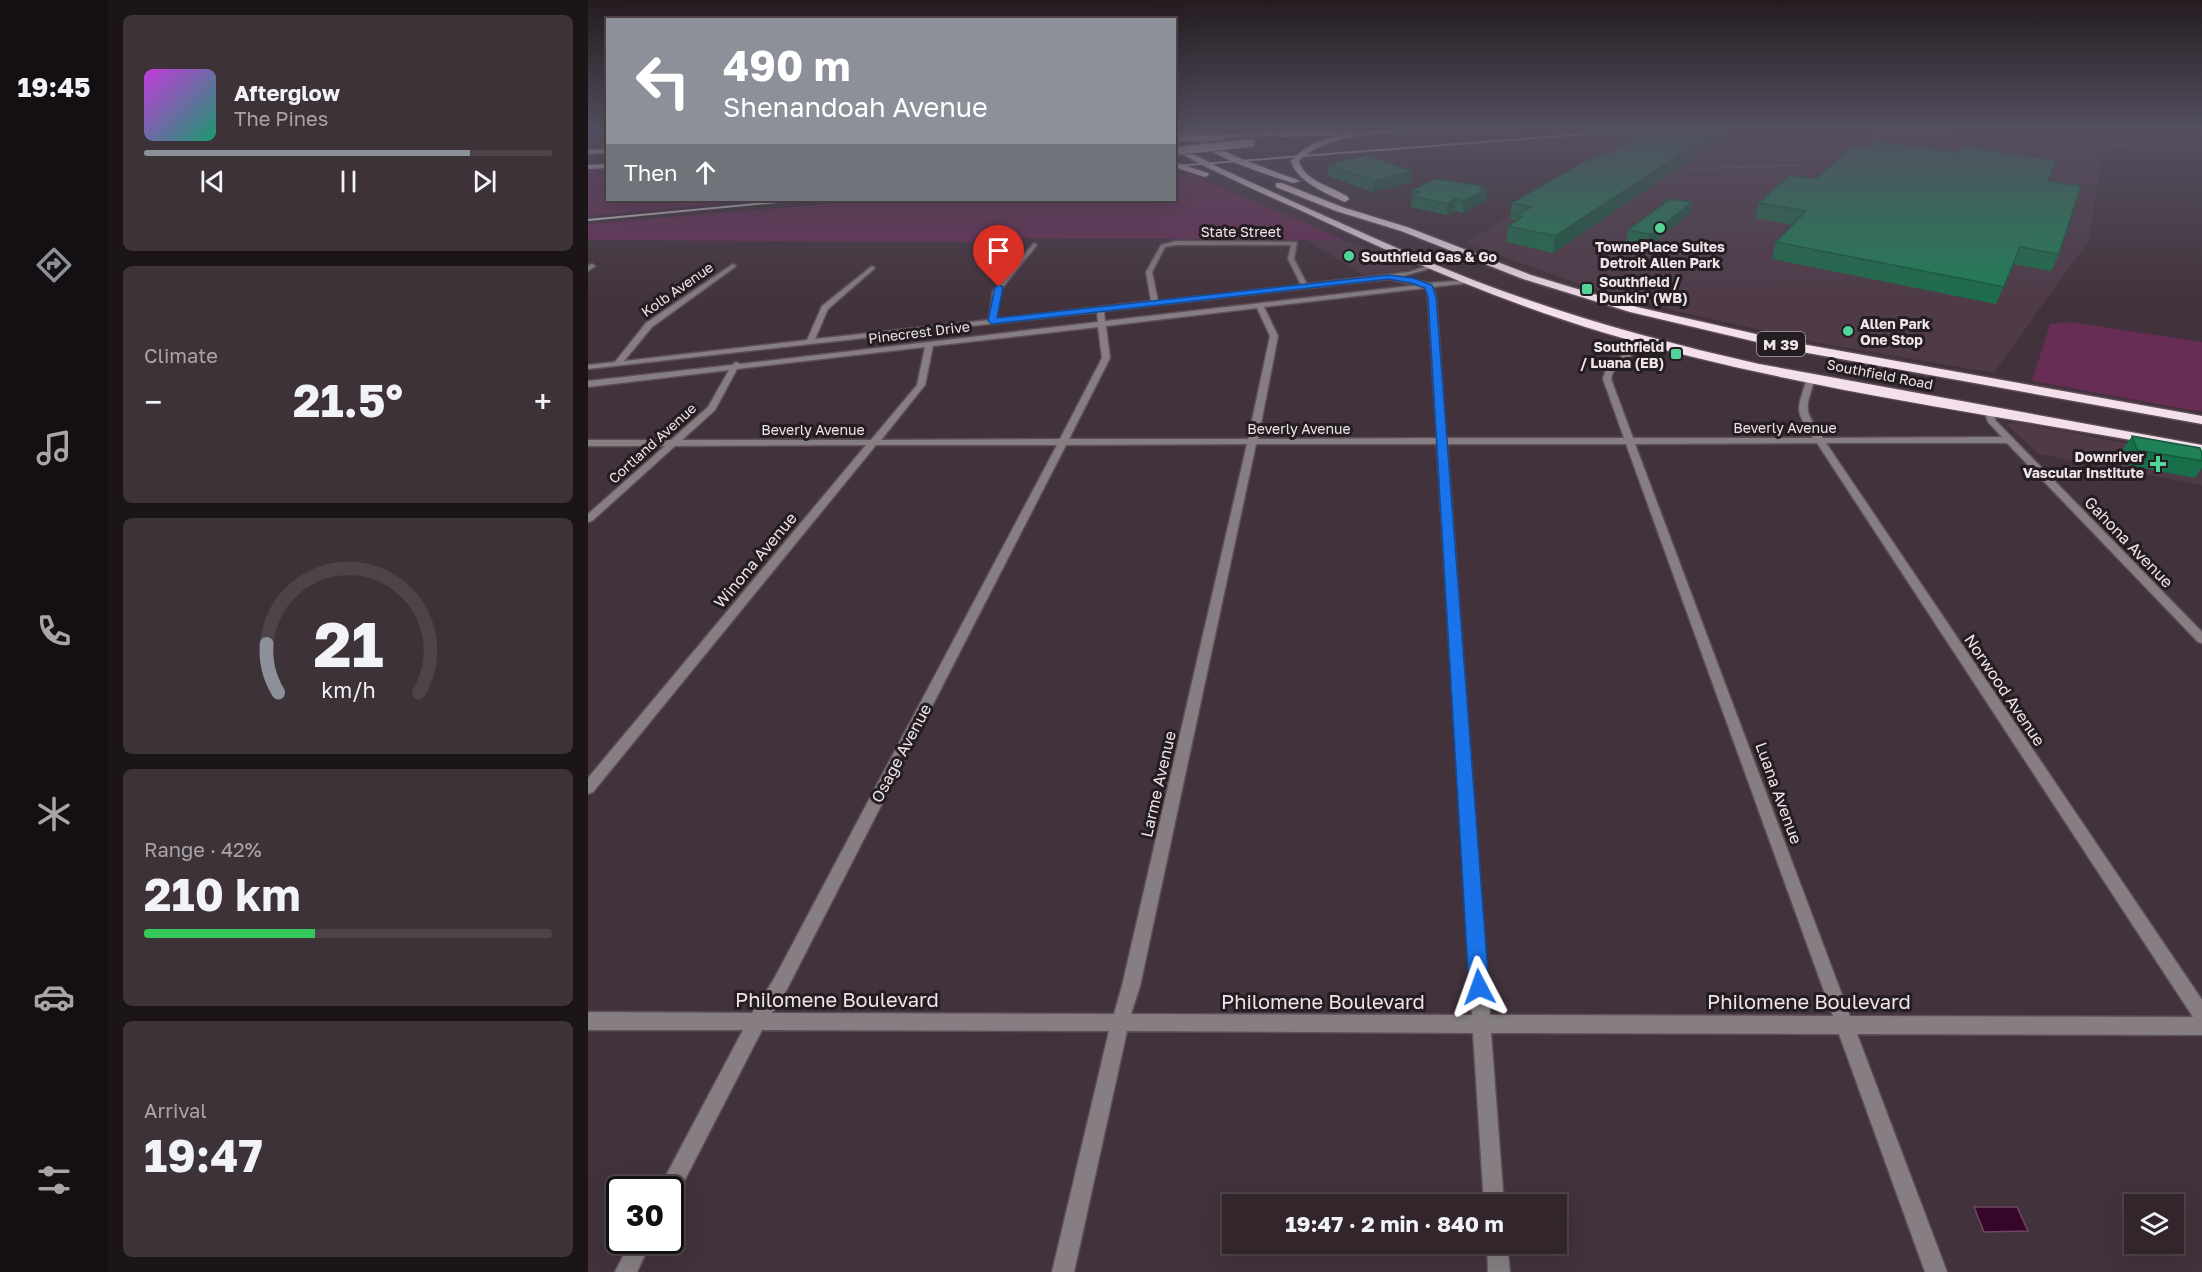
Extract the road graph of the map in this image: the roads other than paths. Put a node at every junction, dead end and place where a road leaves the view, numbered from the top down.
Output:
1 (1240, 187) edge
2 (1257, 187) edge
3 (1284, 187) edge
4 (1314, 187) edge
5 (1324, 187) edge
6 (1345, 199) junction
7 (1404, 229) junction
8 (1034, 245) dead end
9 (1387, 248) junction
10 (733, 266) dead end
11 (1433, 266) junction
12 (872, 267) dead end
13 (1388, 277) junction
14 (1468, 281) junction
15 (1305, 286) junction
16 (1429, 286) junction
17 (1480, 286) junction
18 (1155, 303) junction
19 (1616, 305) junction
20 (1260, 306) junction
21 (1100, 309) junction
22 (1662, 317) junction
23 (992, 321) junction
24 (1102, 324) junction
25 (1643, 340) junction
26 (810, 342) junction
27 (930, 344) junction
28 (744, 349) junction
29 (617, 364) junction
30 (1751, 365) junction
31 (588, 367) edge
32 (734, 367) junction
33 (1936, 374) junction
34 (1811, 378) junction
35 (588, 384) edge
36 (1988, 410) junction
37 (2036, 418) junction
38 (2202, 420) edge
39 (2202, 426) edge
40 (2128, 434) junction
41 (2010, 440) junction
42 (2202, 440) edge
43 (1631, 441) junction
44 (1820, 441) junction
45 (1064, 442) junction
46 (1254, 442) junction
47 (1441, 442) junction
48 (588, 443) edge
49 (673, 443) junction
50 (873, 443) junction
51 (2202, 449) edge
52 (588, 519) edge
53 (2202, 639) edge
54 (588, 788) edge
55 (2202, 1015) edge
56 (588, 1021) edge
57 (758, 1021) junction
58 (1120, 1023) junction
59 (1481, 1023) junction
60 (1845, 1024) junction
61 (2202, 1026) edge
62 (676, 1176) edge
63 (1493, 1194) edge
64 (635, 1254) edge
65 (1498, 1254) edge
66 (626, 1272) edge
67 (1063, 1272) edge
68 (1499, 1272) edge
69 (1936, 1272) edge

1 - 9 highway
2 - 9 highway, M 39
3 - 7 highway, M 39
4 - 6 highway
5 - 6 highway
6 - 7 highway
7 - 19 highway, Southfield Road / M 39
8 - 23 street
9 - 11 highway, Southfield Road / M 39
10 - 29 street, Kolb Avenue
11 - 13 street, Pinecrest Drive
11 - 14 highway, Southfield Road / M 39
11 - 19 highway
12 - 26 street
13 - 15 street, Pinecrest Drive
13 - 16 street
14 - 16 street, Pinecrest Drive
14 - 17 highway, Southfield Road / M 39
15 - 18 street, Pinecrest Drive
15 - 18 street, State Street
16 - 20 street, Pinecrest Drive
16 - 47 street
17 - 22 highway
17 - 25 highway, Southfield Road / M 39
18 - 21 street, Pinecrest Drive
19 - 22 highway, Southfield Road / M 39
20 - 24 street, Pinecrest Drive
20 - 46 street, Larme Avenue
21 - 23 street, Pinecrest Drive
21 - 24 street, Osage Avenue
22 - 33 highway, Southfield Road / M 39
23 - 26 street, Pinecrest Drive
24 - 27 street, Pinecrest Drive
24 - 45 street, Osage Avenue
25 - 30 highway, Southfield Road / M 39
25 - 43 street, Luana Avenue
26 - 28 street, Pinecrest Drive
27 - 32 street, Pinecrest Drive
27 - 50 street, Winona Avenue
28 - 29 street, Pinecrest Drive
28 - 32 street, Cortland Avenue
29 - 31 street, Pinecrest Drive
30 - 33 highway
30 - 34 highway, Southfield Road / M 39
32 - 35 street, Pinecrest Drive
32 - 49 street, Cortland Avenue
33 - 38 highway, Southfield Road / M 39
34 - 36 highway, Southfield Road / M 39
34 - 44 street, Norwood Avenue
36 - 37 highway, Southfield Road / M 39
36 - 41 street, Gahona Avenue
37 - 39 highway
37 - 40 highway, Southfield Road / M 39
40 - 42 highway
40 - 51 highway, Southfield Road / M 39
41 - 44 street, Beverly Avenue
41 - 53 street, Gahona Avenue
43 - 44 street, Beverly Avenue
43 - 47 street, Beverly Avenue
43 - 60 street, Luana Avenue
44 - 55 street, Norwood Avenue
45 - 46 street, Beverly Avenue
45 - 50 street, Beverly Avenue
45 - 57 street, Osage Avenue
46 - 47 street, Beverly Avenue
46 - 58 street, Larme Avenue
47 - 59 street
48 - 49 street, Beverly Avenue
49 - 50 street, Beverly Avenue
49 - 52 street, Cortland Avenue
50 - 54 street, Winona Avenue
56 - 57 street, Philomene Boulevard
57 - 58 street, Philomene Boulevard
57 - 62 street, Osage Avenue
58 - 59 street, Philomene Boulevard
58 - 67 street, Larme Avenue
59 - 60 street, Philomene Boulevard
59 - 63 street
60 - 61 street, Philomene Boulevard
60 - 69 street, Luana Avenue
64 - 66 street
65 - 68 street

